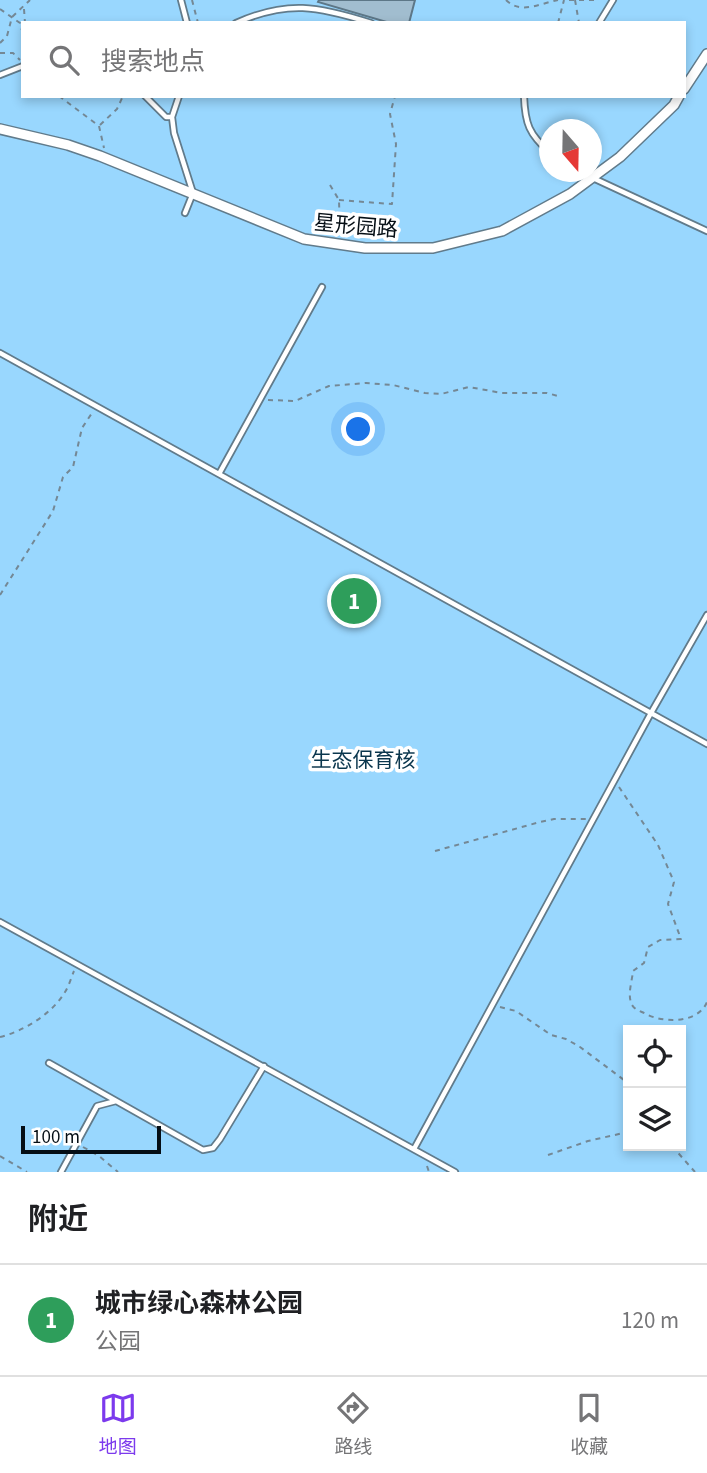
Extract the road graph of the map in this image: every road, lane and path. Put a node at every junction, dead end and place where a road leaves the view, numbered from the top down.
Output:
1 (30, 0) edge
2 (181, 0) edge
3 (192, 0) edge
4 (506, 0) edge
5 (558, 0) edge
6 (564, 0) edge
7 (569, 0) edge
8 (595, 0) edge
9 (612, 0) edge
10 (575, 1) edge
11 (23, 8) junction
12 (0, 9) edge
13 (12, 17) junction
14 (25, 21) edge
15 (186, 21) edge
16 (197, 21) edge
17 (240, 21) edge
18 (365, 21) edge
19 (559, 21) edge
20 (579, 21) edge
21 (600, 21) edge
22 (21, 27) edge
23 (0, 43) edge
24 (0, 52) edge
25 (707, 54) edge
26 (20, 60) dead end
27 (21, 67) edge
28 (0, 75) edge
29 (686, 86) edge
30 (62, 98) edge
31 (122, 98) edge
32 (147, 98) edge
33 (178, 98) edge
34 (395, 98) edge
35 (524, 98) edge
36 (678, 98) edge
37 (172, 117) junction
38 (99, 126) junction
39 (0, 129) edge
40 (539, 143) edge
41 (100, 156) junction
42 (602, 170) edge
43 (586, 182) edge
44 (601, 182) edge
45 (330, 185) dead end
46 (193, 193) junction
47 (339, 200) junction
48 (185, 213) dead end
49 (707, 231) edge
50 (340, 244) junction
51 (322, 287) dead end
52 (0, 353) edge
53 (558, 396) dead end
54 (260, 399) junction
55 (97, 406) junction
56 (219, 474) junction
57 (0, 595) edge
58 (707, 615) edge
59 (651, 713) junction
60 (707, 744) edge
61 (614, 780) junction
62 (594, 818) junction
63 (435, 851) dead end
64 (0, 922) edge
65 (77, 964) junction
66 (707, 1002) edge
67 (492, 1006) junction
68 (0, 1037) edge
69 (49, 1063) dead end
70 (264, 1066) junction
71 (623, 1079) edge
72 (117, 1101) junction
73 (623, 1133) edge
74 (76, 1144) junction
75 (414, 1149) junction
76 (676, 1151) edge
77 (548, 1155) dead end
78 (0, 1156) edge
79 (27, 1172) edge
80 (61, 1172) edge
81 (118, 1172) edge
82 (455, 1172) edge
83 (695, 1172) edge

1 - 11 path
2 - 15 lane
3 - 16 path
4 - 5 path
6 - 19 path
7 - 10 path
8 - 10 path
9 - 21 lane
10 - 20 path
11 - 13 path
11 - 14 path
12 - 13 path
13 - 22 path
13 - 23 path
17 - 18 lane
24 - 26 path
25 - 29 street
27 - 28 lane
30 - 38 path
31 - 38 path
32 - 37 lane
33 - 37 lane
34 - 47 path
35 - 40 lane
36 - 42 street, 星形园路
37 - 46 lane
38 - 41 path
39 - 41 street, 星形园路
41 - 46 street, 星形园路
43 - 50 street, 星形园路
44 - 49 lane
45 - 47 path
46 - 48 lane
46 - 50 street, 星形园路
47 - 50 path
51 - 54 lane
52 - 55 lane
53 - 54 path
54 - 56 lane
55 - 56 lane
55 - 57 path
56 - 59 lane
58 - 59 lane
59 - 60 lane
59 - 61 lane
61 - 62 lane
61 - 66 path
62 - 63 path
62 - 67 lane
64 - 65 lane
65 - 68 path
65 - 70 lane
67 - 71 path
67 - 75 lane
69 - 72 lane
70 - 72 lane
70 - 75 lane
72 - 74 lane
73 - 77 path
74 - 80 lane
74 - 81 path
75 - 82 lane
76 - 83 path
78 - 79 path

